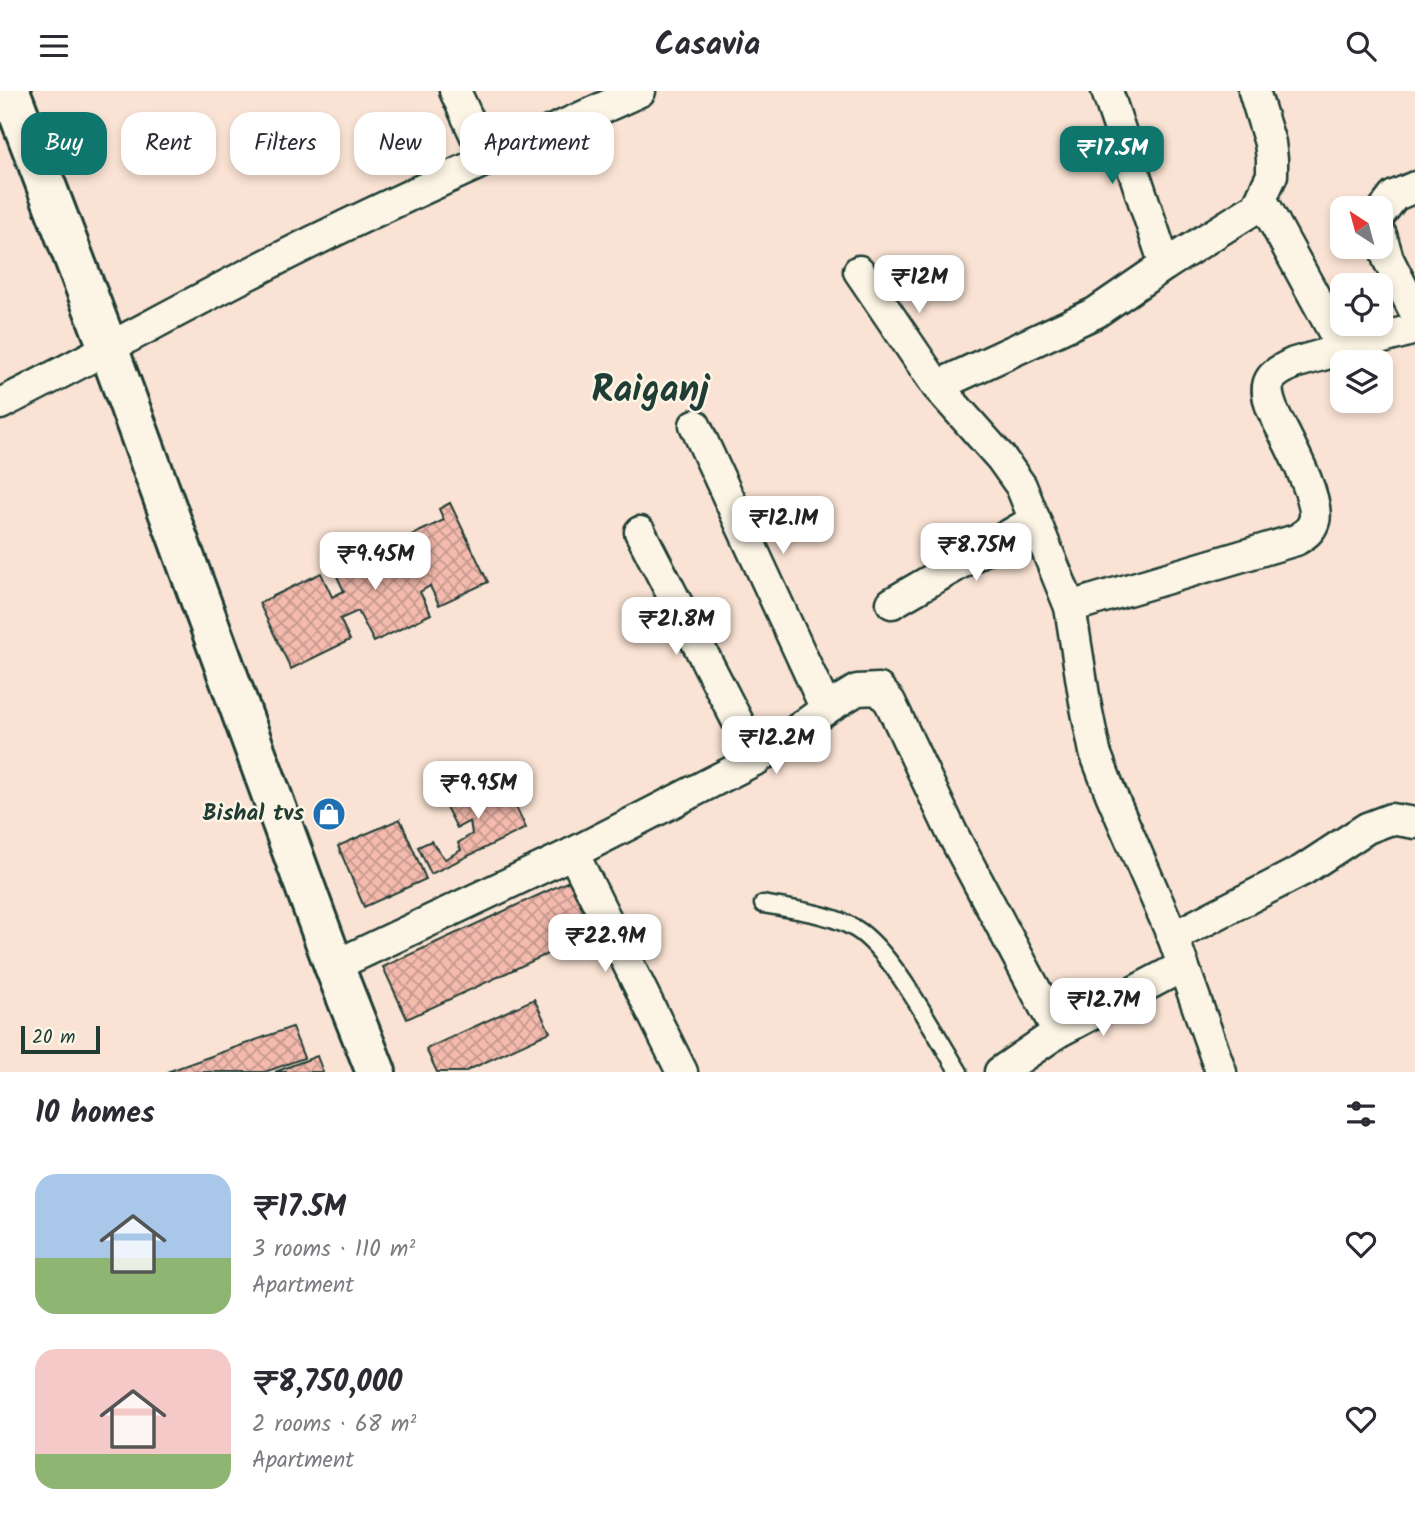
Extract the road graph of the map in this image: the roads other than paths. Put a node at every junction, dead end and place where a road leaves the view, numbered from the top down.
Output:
1 (10, 91) edge
2 (455, 91) edge
3 (640, 91) edge
4 (1107, 91) edge
5 (1254, 91) edge
6 (465, 112) edge
7 (593, 112) edge
8 (460, 171) edge
9 (1415, 187) edge
10 (1393, 196) edge
11 (1262, 200) junction
12 (1388, 259) edge
13 (1165, 265) junction
14 (859, 271) dead end
15 (1415, 312) edge
16 (1415, 329) edge
17 (1343, 349) junction
18 (108, 350) junction
19 (937, 386) junction
20 (0, 404) edge
21 (695, 425) dead end
22 (1035, 520) junction
23 (640, 532) dead end
24 (892, 603) dead end
25 (1070, 607) junction
26 (826, 709) junction
27 (757, 759) junction
28 (1415, 823) edge
29 (573, 853) junction
30 (763, 904) dead end
31 (1173, 937) junction
32 (334, 966) junction
33 (1183, 966) junction
34 (1059, 1032) junction
35 (376, 1072) edge
36 (682, 1072) edge
37 (959, 1072) edge
38 (1000, 1072) edge
39 (1221, 1072) edge

1 - 18 main road
2 - 6 street
3 - 7 street
4 - 13 street
5 - 11 street
8 - 18 street
9 - 10 street
11 - 13 street
11 - 17 street
12 - 15 street
13 - 19 street
14 - 19 street
16 - 17 street
17 - 25 street
18 - 20 street
18 - 32 main road
19 - 22 street
21 - 26 street
22 - 24 street
22 - 25 street
23 - 27 street
25 - 31 street
26 - 27 street
26 - 34 street
27 - 29 street
28 - 31 street
29 - 32 street
29 - 36 street
30 - 37 lane
31 - 33 street
32 - 35 main road
33 - 34 street
33 - 39 street
34 - 38 street

